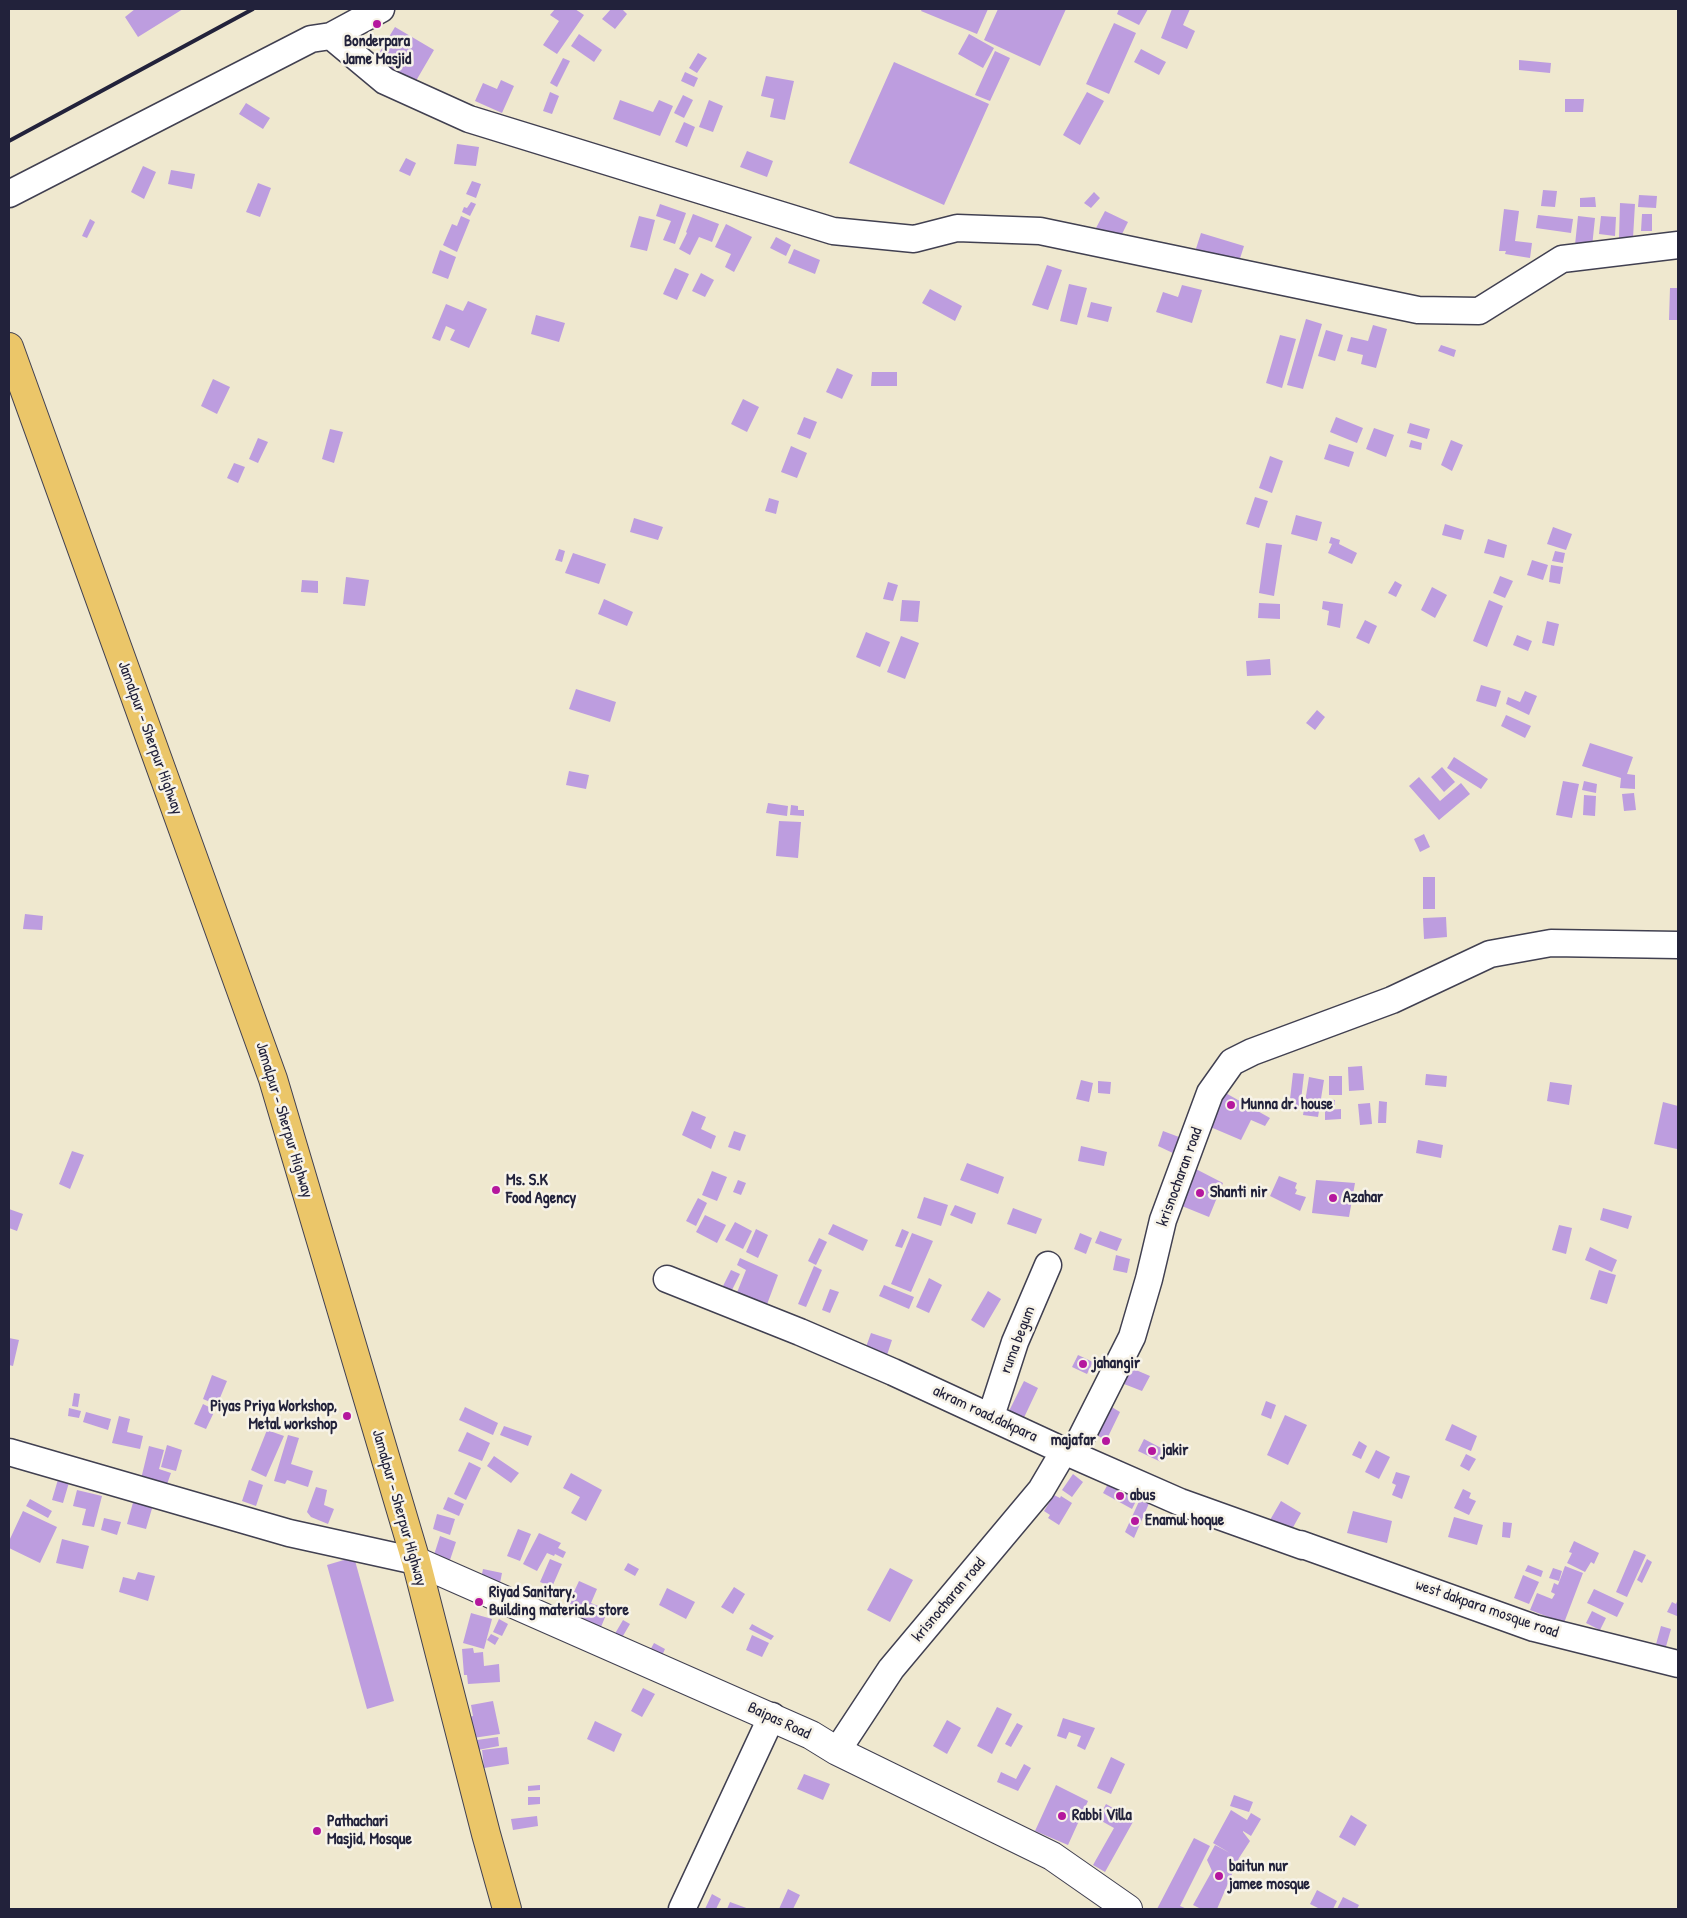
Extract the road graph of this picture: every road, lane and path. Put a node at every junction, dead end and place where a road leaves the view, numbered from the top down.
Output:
1 (381, 9) edge
2 (331, 36) junction
3 (9, 194) edge
4 (1678, 245) edge
5 (9, 347) edge
6 (1678, 945) edge
7 (1048, 1265) dead end
8 (668, 1279) dead end
9 (990, 1416) junction
10 (9, 1452) edge
11 (1069, 1452) junction
12 (1301, 1545) joint
13 (416, 1561) junction
14 (1678, 1664) edge
15 (772, 1716) junction
16 (837, 1751) junction
17 (507, 1909) edge
18 (682, 1909) edge
19 (1128, 1909) edge

1 - 2 street
2 - 3 street
2 - 4 street
5 - 13 main road, Jamalpur - Sherpur Highway
6 - 11 street, krisnocharan road
7 - 9 street, ruma begum
8 - 9 street, akram road,dakpara
9 - 11 street, akram road,dakpara
10 - 13 street
11 - 12 street, akram road,dakpara
11 - 16 street, krisnocharan road
12 - 14 street, west dakpara mosque road
13 - 15 street, Baipas Road
13 - 17 main road, Jamalpur - Sherpur Highway
15 - 16 street, Baipas Road
15 - 18 street
16 - 19 street, Baipas Road

